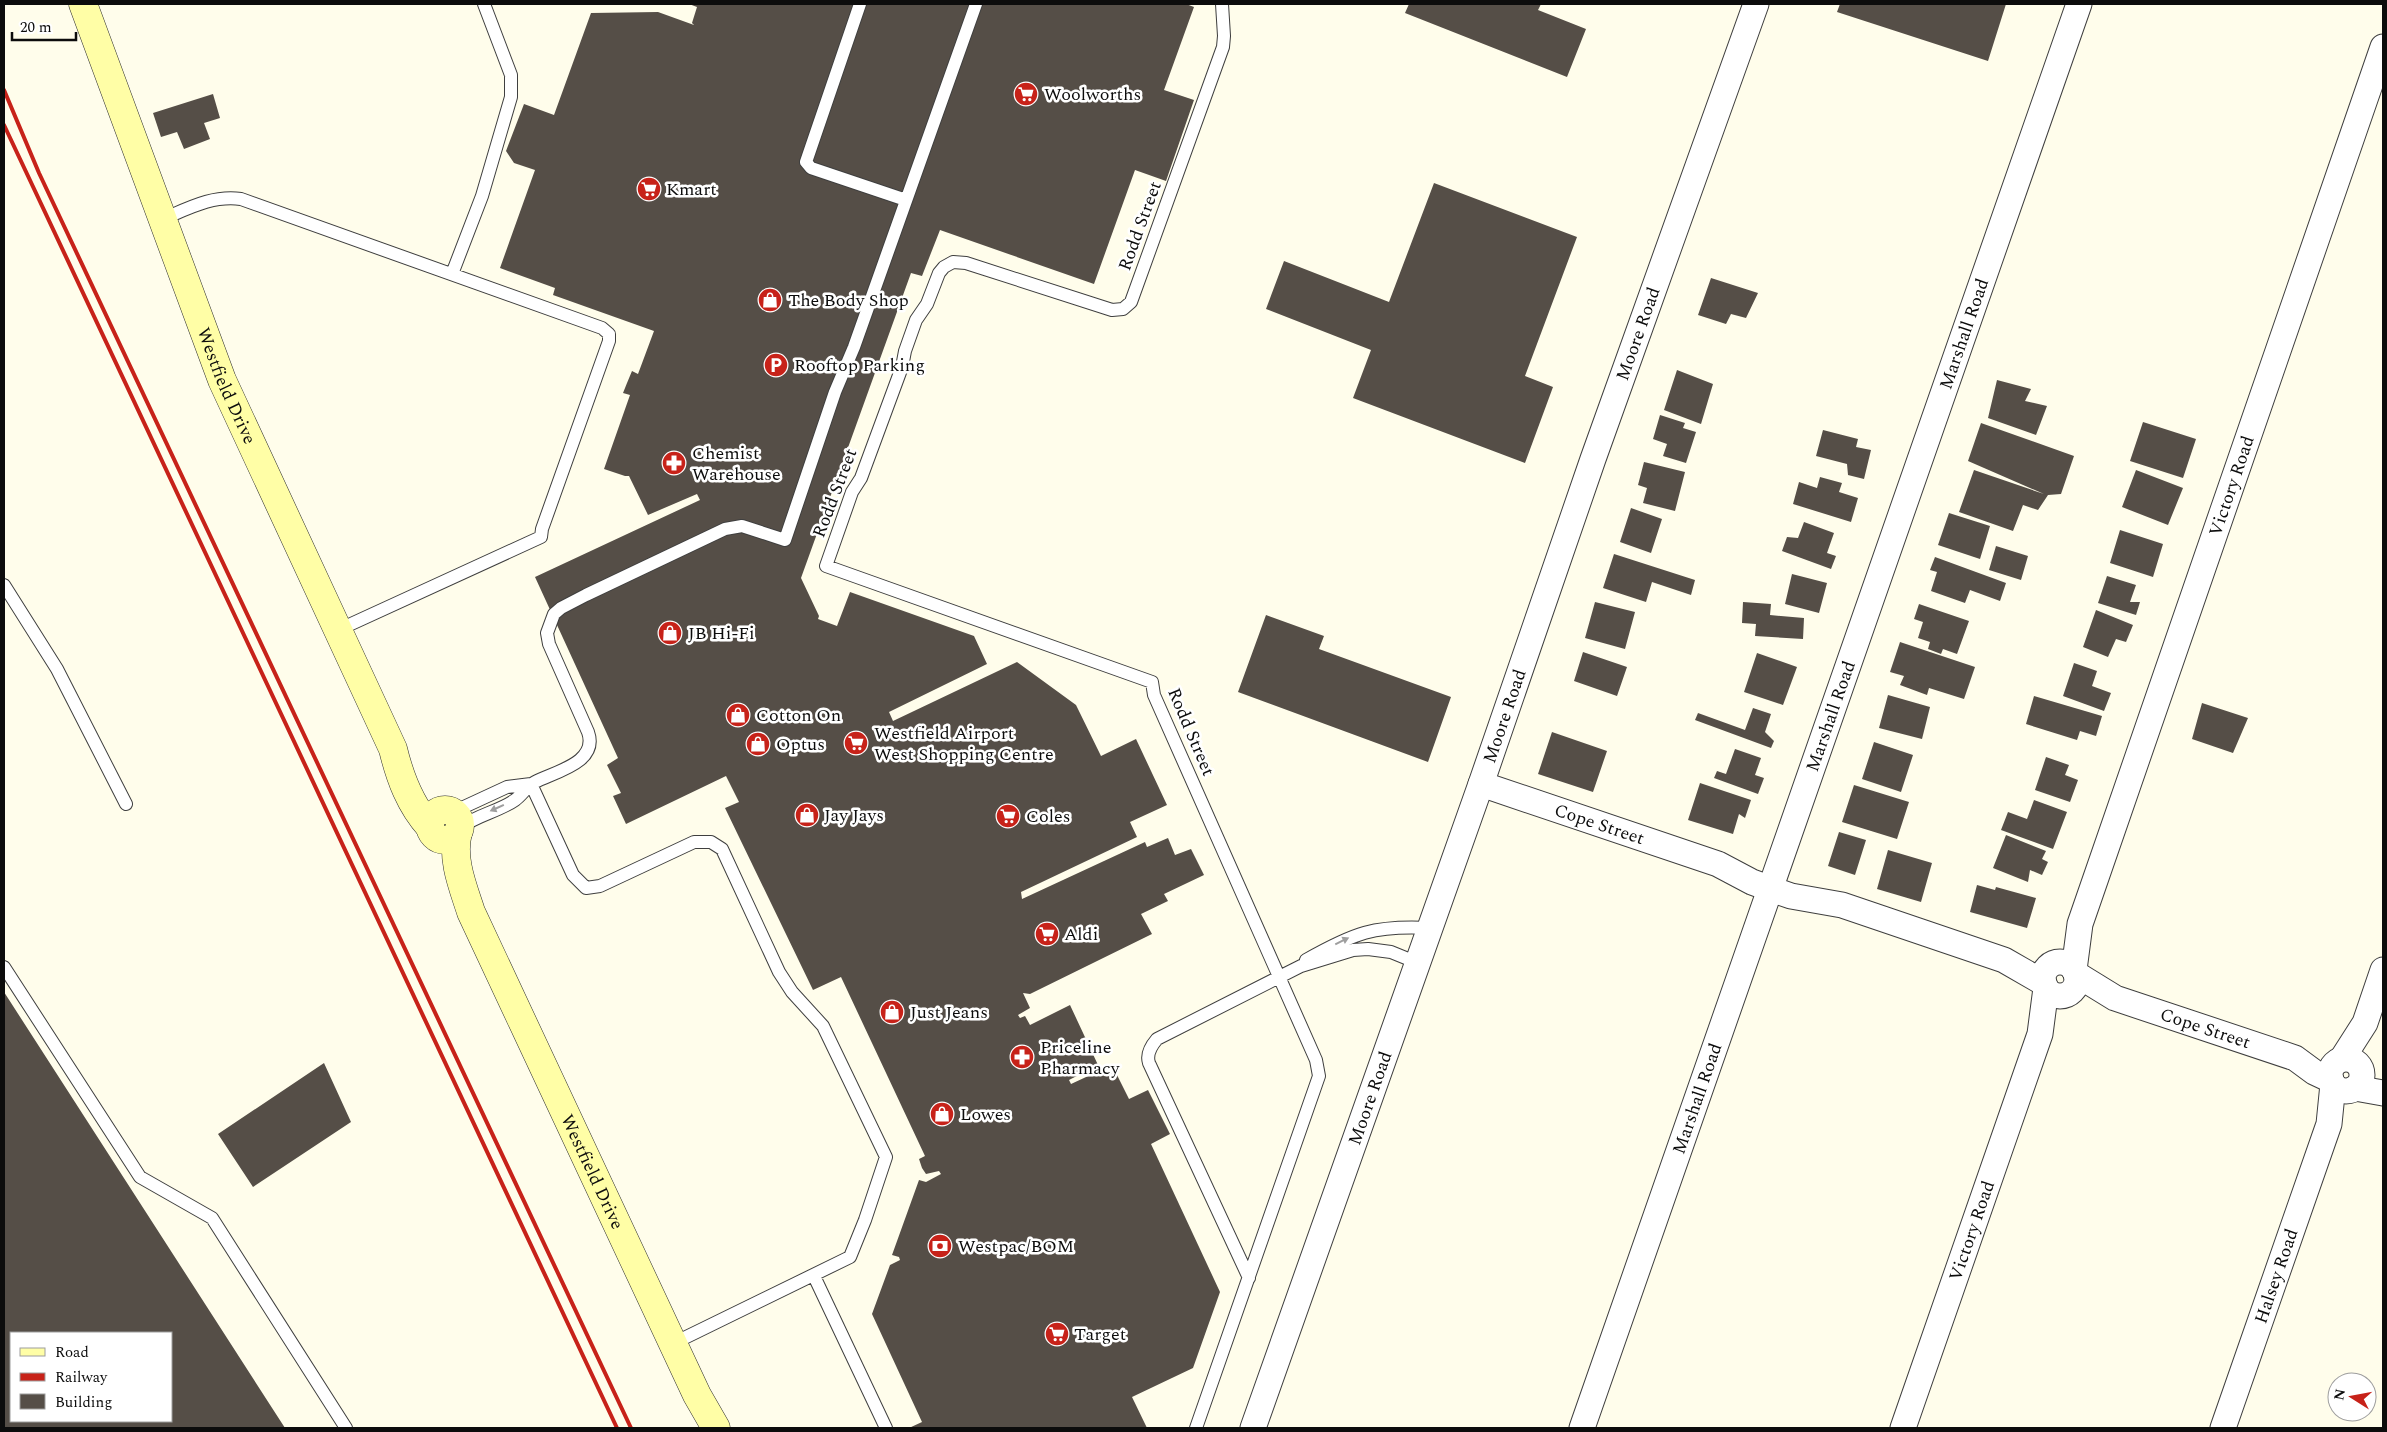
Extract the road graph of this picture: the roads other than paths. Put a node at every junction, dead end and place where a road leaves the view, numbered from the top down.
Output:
1 (484, 4) edge
2 (860, 4) edge
3 (976, 4) edge
4 (1222, 4) edge
5 (1756, 4) edge
6 (2079, 4) edge
7 (82, 6) edge
8 (2383, 47) edge
9 (906, 200) junction
10 (162, 219) junction
11 (452, 274) junction
12 (4, 585) edge
13 (338, 630) junction
14 (532, 784) junction
15 (1481, 784) junction
16 (126, 804) dead end
17 (448, 824) junction
18 (1773, 882) junction
19 (1430, 928) junction
20 (1418, 963) junction
21 (1302, 966) junction
22 (4, 967) edge
23 (2383, 970) edge
24 (1280, 977) junction
25 (2060, 979) junction
26 (2346, 1075) junction
27 (2383, 1083) edge
28 (2383, 1093) edge
29 (814, 1276) junction
30 (1249, 1278) junction
31 (674, 1343) junction
32 (346, 1428) edge
33 (716, 1428) edge
34 (886, 1428) edge
35 (1196, 1428) edge
36 (1253, 1428) edge
37 (1582, 1428) edge
38 (1903, 1428) edge
39 (2223, 1428) edge

1 - 11 lane
2 - 9 lane
3 - 9 lane
4 - 24 lane, Rodd Street
5 - 15 street, Moore Road
6 - 18 street, Marshall Road
7 - 10 main road, Westfield Drive
8 - 25 street, Victory Road
9 - 14 lane
10 - 11 lane
10 - 13 main road, Westfield Drive
11 - 13 lane
12 - 16 lane
13 - 17 main road, Westfield Drive
14 - 17 lane
14 -> 17 lane
14 - 29 lane
15 - 18 street, Cope Street
15 - 19 street, Moore Road
17 - 31 main road, Westfield Drive
18 - 25 street, Cope Street
18 - 37 street, Marshall Road
19 - 20 street, Moore Road
21 -> 19 lane
20 - 21 lane
20 - 36 street, Moore Road
21 - 24 lane
22 - 32 lane
23 - 26 street, Halsey Road
24 - 30 lane
24 - 30 lane
25 - 26 street, Cope Street
25 - 38 street, Victory Road
26 - 27 street, Cope Street
26 - 28 street, Cope Street
26 - 39 street, Halsey Road
29 - 31 lane
29 - 34 lane
30 - 35 lane
31 - 33 main road, Westfield Drive

